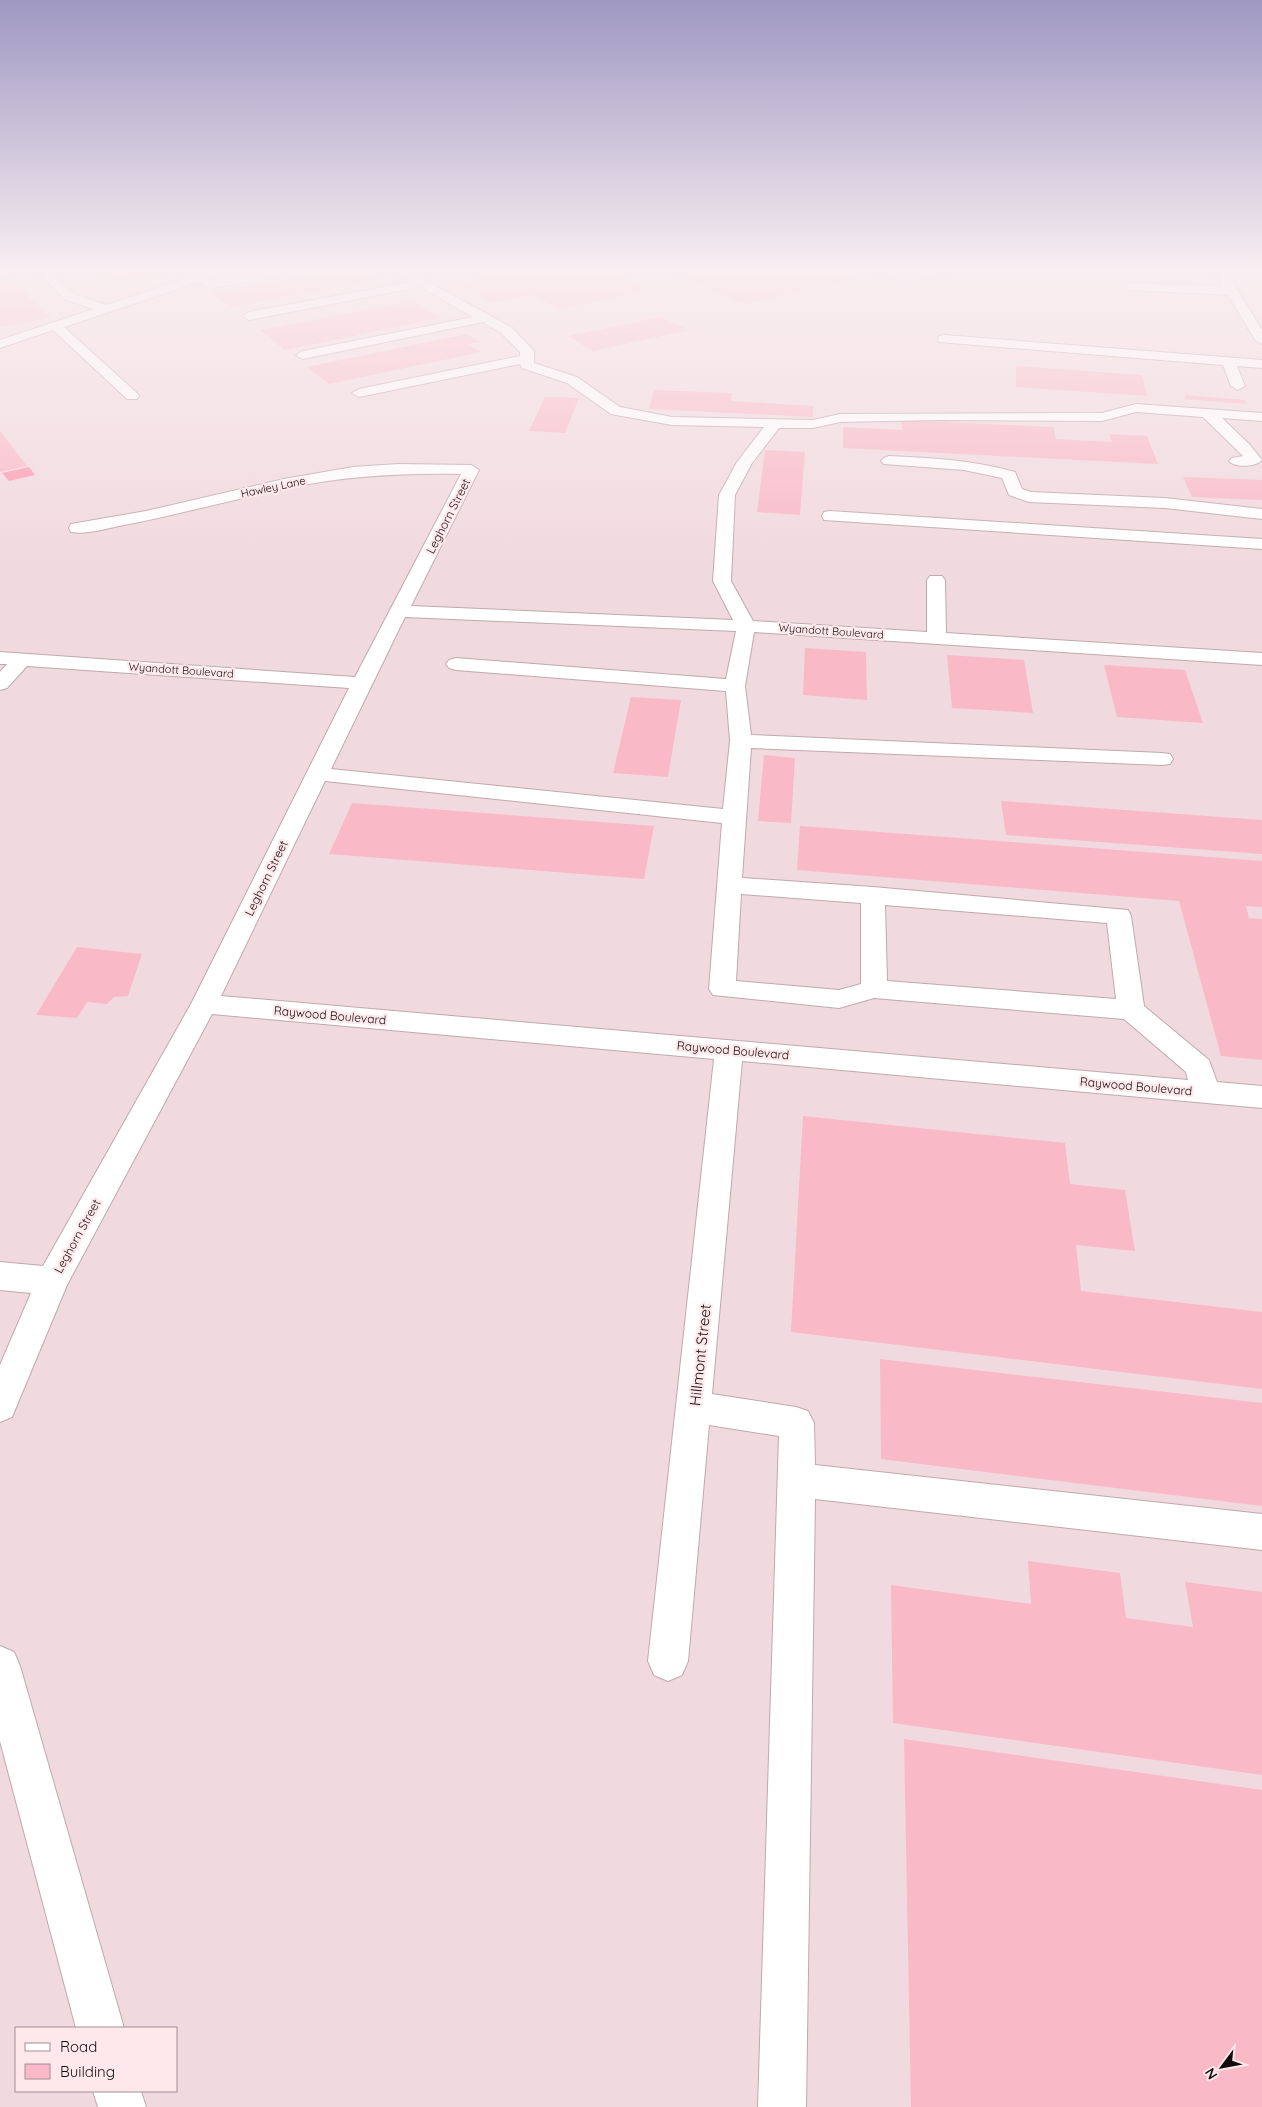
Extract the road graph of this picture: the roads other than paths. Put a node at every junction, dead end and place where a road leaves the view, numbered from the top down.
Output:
1 (100, 366) edge
2 (503, 366) edge
3 (537, 366) edge
4 (1231, 366) edge
5 (1238, 386) dead end
6 (359, 393) dead end
7 (132, 396) dead end
8 (1207, 413) junction
9 (1262, 417) edge
10 (774, 423) junction
11 (888, 461) dead end
12 (1237, 461) dead end
13 (471, 470) joint
14 (1262, 514) edge
15 (830, 516) dead end
16 (77, 528) dead end
17 (1262, 544) edge
18 (936, 580) dead end
19 (400, 611) junction
20 (746, 626) junction
21 (937, 638) junction
22 (0, 658) edge
23 (22, 659) junction
24 (1262, 659) edge
25 (456, 664) dead end
26 (362, 683) junction
27 (0, 684) edge
28 (734, 686) junction
29 (741, 741) junction
30 (1162, 758) dead end
31 (317, 774) junction
32 (734, 817) junction
33 (730, 885) junction
34 (873, 895) junction
35 (874, 989) junction
36 (204, 1004) junction
37 (1131, 1010) junction
38 (729, 1049) junction
39 (1205, 1092) junction
40 (1262, 1097) edge
41 (0, 1276) edge
42 (52, 1281) junction
43 (0, 1406) edge
44 (695, 1407) junction
45 (797, 1480) junction
46 (1262, 1532) edge
47 (668, 1661) dead end
48 (0, 1666) edge
49 (100, 2027) edge
50 (117, 2092) edge
51 (122, 2107) edge
52 (782, 2107) edge

1 - 7 street
2 - 6 street
3 - 10 street
4 - 5 street
8 - 9 street
8 - 10 street
8 - 12 street
10 - 20 street
11 - 14 street
13 - 16 street, Hawley Lane
13 - 19 street, Leghorn Street
15 - 17 street
18 - 21 street
19 - 20 street, Wyandott Boulevard
19 - 26 street, Leghorn Street
20 - 21 street, Wyandott Boulevard
20 - 28 street
21 - 24 street, Wyandott Boulevard
22 - 23 street, Wyandott Boulevard
23 - 26 street, Wyandott Boulevard
23 - 27 street
25 - 28 street
26 - 31 street, Leghorn Street
28 - 29 street
29 - 30 street
29 - 32 street
31 - 32 street
31 - 36 street, Leghorn Street
32 - 33 street
33 - 34 street
33 - 35 street
34 - 35 street
34 - 37 street
35 - 37 street
36 - 38 street, Raywood Boulevard
36 - 42 street, Leghorn Street
37 - 39 street
38 - 39 street, Raywood Boulevard
38 - 44 street, Hillmont Street
39 - 40 street, Raywood Boulevard
41 - 42 street
42 - 43 street, Leghorn Street
44 - 45 street
44 - 47 street, Hillmont Street
45 - 46 street
45 - 52 street
48 - 49 street
50 - 51 street

